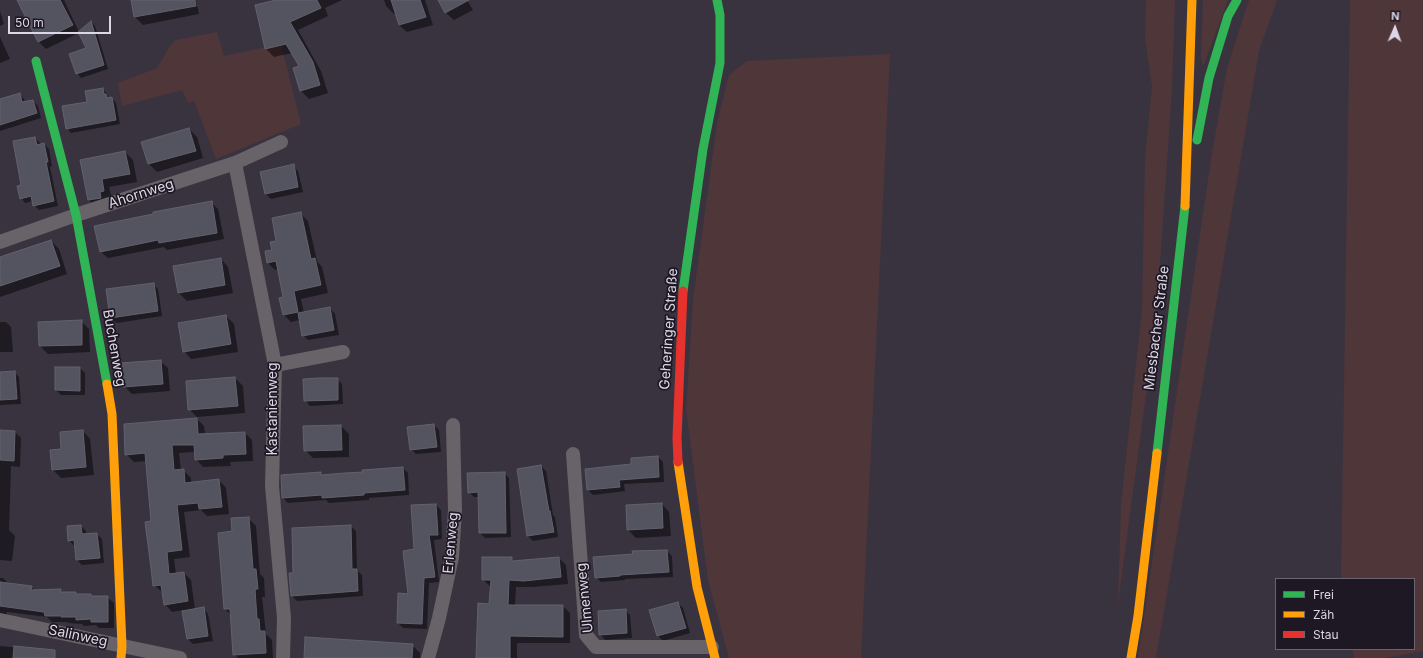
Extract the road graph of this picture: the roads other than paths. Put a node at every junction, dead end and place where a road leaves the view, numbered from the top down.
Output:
1 (717, 0) edge
2 (1192, 0) edge
3 (1237, 0) edge
4 (36, 61) dead end
5 (282, 142) dead end
6 (235, 163) junction
7 (1185, 205) junction
8 (76, 215) junction
9 (0, 242) edge
10 (343, 352) dead end
11 (275, 365) junction
12 (453, 425) dead end
13 (573, 454) dead end
14 (0, 620) edge
15 (121, 652) edge
16 (714, 652) edge
17 (180, 658) edge
18 (283, 658) edge
19 (428, 658) edge
20 (1131, 658) edge

1 - 16 street, Geheringer Straße
2 - 7 street, Miesbacher Straße
3 - 7 street
4 - 8 street, Buchenweg
5 - 6 street, Ahornweg
6 - 8 street, Ahornweg
6 - 11 street, Kastanienweg
7 - 20 street, Miesbacher Straße
8 - 9 street, Ahornweg
8 - 15 street, Buchenweg
10 - 11 street
11 - 18 street, Kastanienweg
12 - 19 street, Erlenweg
13 - 16 street, Ulmenweg
14 - 15 street, Salinweg
15 - 17 street, Salinweg

